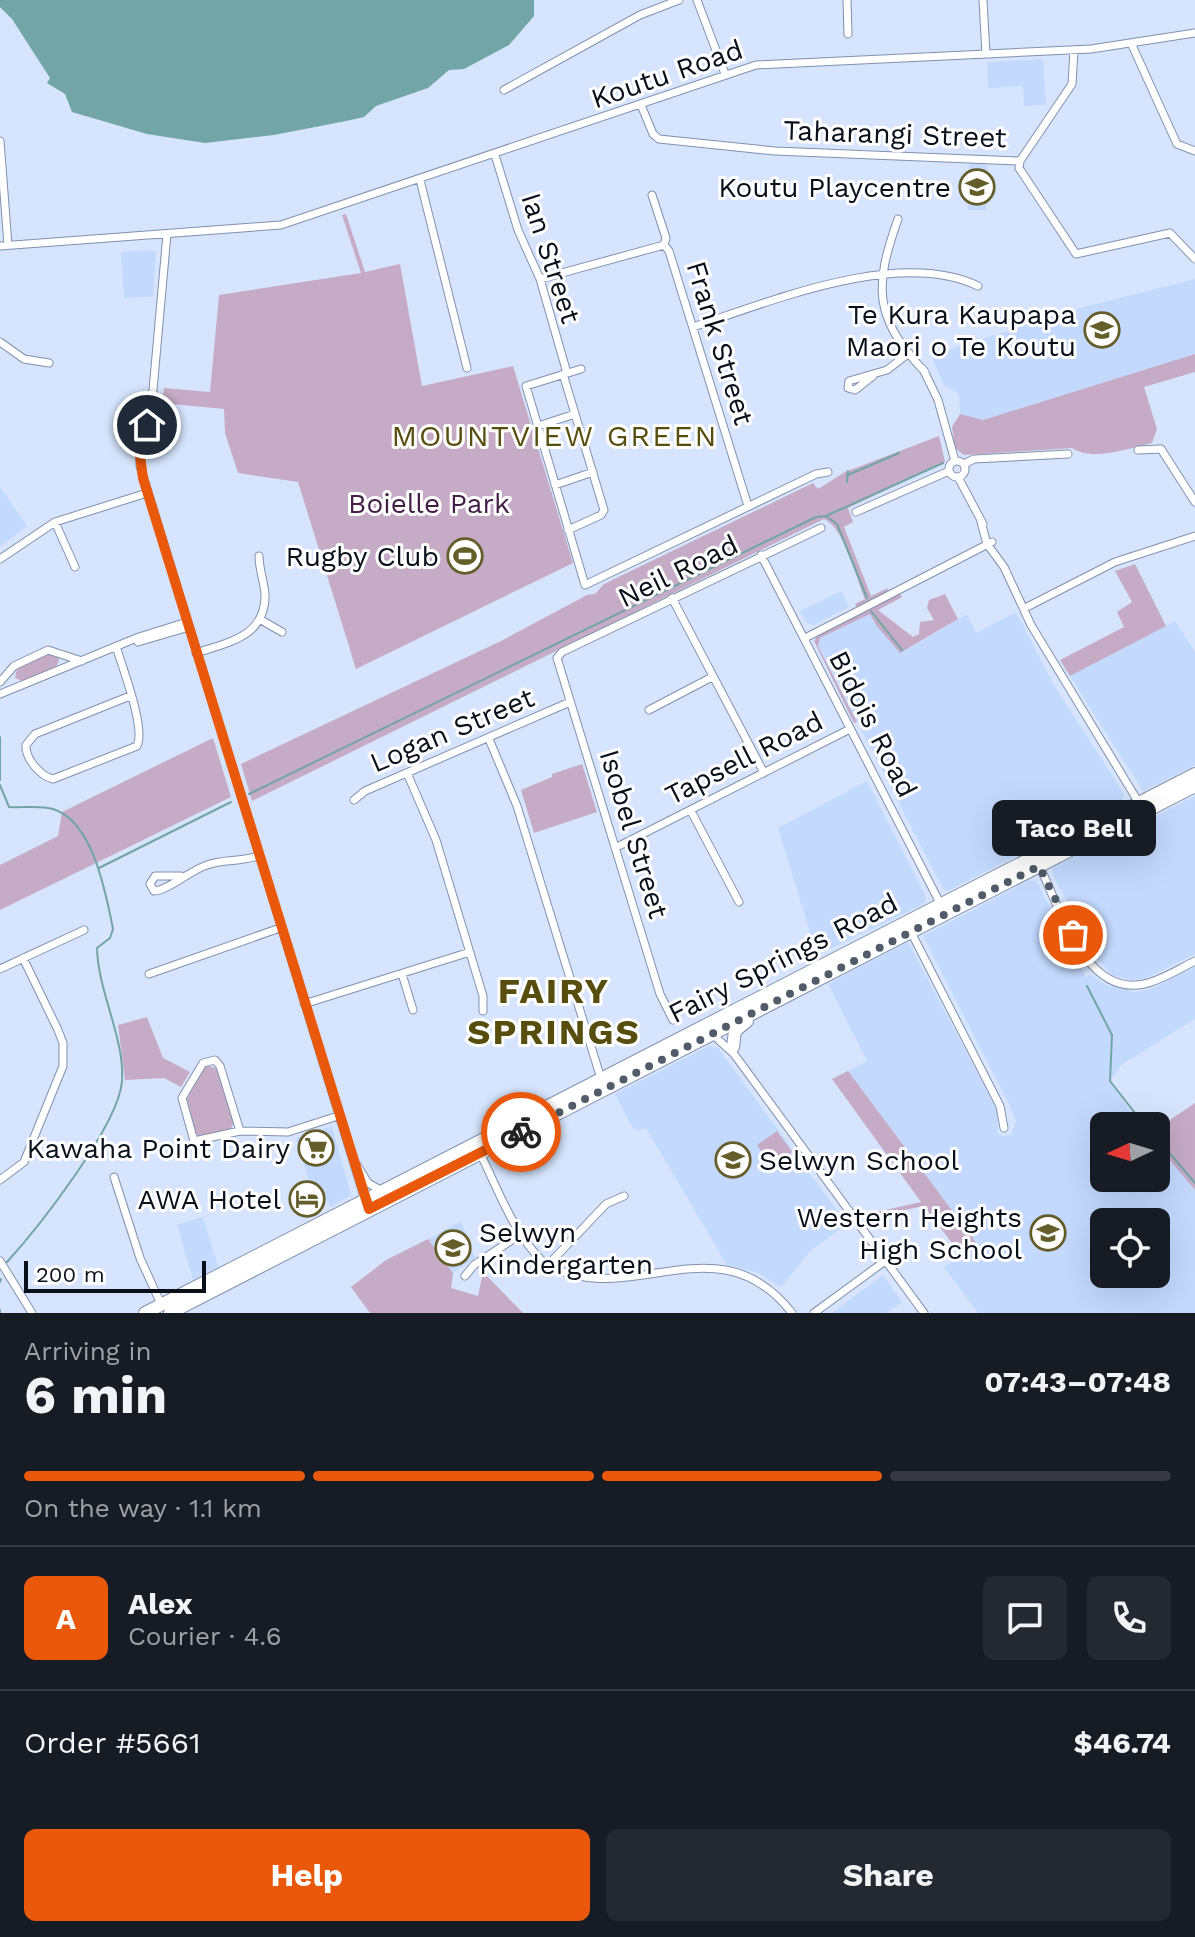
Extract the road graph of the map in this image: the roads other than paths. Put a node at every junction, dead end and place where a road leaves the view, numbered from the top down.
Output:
1 (679, 0) edge
2 (697, 0) edge
3 (847, 0) edge
4 (983, 0) edge
5 (1195, 33) edge
6 (848, 34) dead end
7 (1131, 43) junction
8 (1074, 50) junction
9 (986, 54) junction
10 (725, 74) junction
11 (504, 90) dead end
12 (641, 105) junction
13 (0, 141) edge
14 (1195, 151) edge
15 (495, 155) junction
16 (1020, 161) junction
17 (420, 180) junction
18 (652, 195) dead end
19 (898, 219) dead end
20 (167, 234) junction
21 (664, 245) junction
22 (4, 246) edge
23 (1195, 259) edge
24 (880, 275) junction
25 (540, 279) junction
26 (978, 286) dead end
27 (693, 327) junction
28 (0, 342) edge
29 (909, 353) junction
30 (49, 363) dead end
31 (467, 368) dead end
32 (581, 369) dead end
33 (565, 374) junction
34 (873, 376) dead end
35 (575, 414) junction
36 (538, 426) junction
37 (1138, 450) dead end
38 (1068, 454) dead end
39 (960, 462) junction
40 (949, 471) junction
41 (593, 472) junction
42 (828, 472) dead end
43 (958, 477) junction
44 (555, 485) junction
45 (147, 493) junction
46 (1195, 502) edge
47 (748, 506) junction
48 (856, 512) dead end
49 (55, 522) junction
50 (821, 528) dead end
51 (568, 530) junction
52 (1195, 536) edge
53 (989, 543) junction
54 (761, 555) junction
55 (259, 556) dead end
56 (0, 559) edge
57 (75, 567) dead end
58 (672, 598) junction
59 (1025, 608) junction
60 (261, 620) junction
61 (188, 624) junction
62 (282, 632) dead end
63 (805, 638) junction
64 (116, 646) junction
65 (196, 653) junction
66 (557, 658) joint
67 (82, 661) junction
68 (712, 677) junction
69 (0, 682) edge
70 (0, 694) edge
71 (130, 696) junction
72 (570, 702) junction
73 (649, 710) dead end
74 (850, 729) junction
75 (489, 739) junction
76 (407, 773) junction
77 (764, 773) junction
78 (1195, 774) edge
79 (1195, 786) edge
80 (354, 800) dead end
81 (1141, 808) junction
82 (691, 811) junction
83 (615, 848) junction
84 (258, 856) junction
85 (1037, 862) junction
86 (181, 876) dead end
87 (739, 902) dead end
88 (943, 909) junction
89 (908, 927) junction
90 (280, 928) junction
91 (84, 930) dead end
92 (470, 952) junction
93 (23, 958) junction
94 (1195, 961) edge
95 (0, 969) edge
96 (833, 971) junction
97 (149, 974) dead end
98 (402, 974) junction
99 (797, 979) junction
100 (769, 993) junction
101 (786, 996) junction
102 (304, 1004) junction
103 (413, 1010) dead end
104 (483, 1011) dead end
105 (673, 1020) dead end
106 (715, 1034) junction
107 (674, 1042) junction
108 (734, 1050) junction
109 (602, 1084) junction
110 (338, 1116) junction
111 (1004, 1128) dead end
112 (240, 1131) junction
113 (477, 1148) junction
114 (349, 1153) junction
115 (114, 1177) dead end
116 (0, 1180) edge
117 (382, 1191) junction
118 (624, 1196) dead end
119 (367, 1204) junction
120 (521, 1234) junction
121 (269, 1255) junction
122 (0, 1261) edge
123 (885, 1261) junction
124 (547, 1266) junction
125 (465, 1276) dead end
126 (685, 1279) dead end
127 (592, 1289) dead end
128 (166, 1308) edge
129 (32, 1313) edge
130 (145, 1313) edge
131 (792, 1313) edge
132 (814, 1313) edge
133 (924, 1313) edge

1 - 11 street
2 - 10 street
3 - 6 street
4 - 9 street
5 - 7 street, Koutu Road
7 - 8 street, Koutu Road
7 - 14 street
8 - 9 street, Koutu Road
8 - 16 street
9 - 10 street, Koutu Road
10 - 12 street, Koutu Road
12 - 15 street, Koutu Road
12 - 16 street, Taharangi Street
13 - 22 street
15 - 17 street, Koutu Road
15 - 25 street, Ian Street
16 - 23 street, Taharangi Street
17 - 20 street, Koutu Road
17 - 31 street
18 - 21 street, Frank Street
19 - 24 street
20 - 22 street, Koutu Road
20 - 45 street
21 - 25 street
21 - 27 street, Frank Street
24 - 26 street
24 - 27 street
24 - 29 street
25 - 33 street, Ian Street
27 - 47 street, Frank Street
28 - 30 street
29 - 34 street
29 - 39 street
32 - 33 street
33 - 35 street, Ian Street
33 - 36 street
35 - 36 street
35 - 41 street, Ian Street
36 - 44 street
37 - 46 street
38 - 39 street
39 - 40 street
39 - 43 street
40 - 43 street
40 - 48 street
41 - 44 street
41 - 51 street, Ian Street
42 - 47 street
43 - 53 street
44 - 51 street
45 - 49 street
45 - 61 street
47 - 51 street
49 - 56 street
49 - 57 street
50 - 54 street, Neil Road
52 - 59 street
53 - 59 street
53 - 63 street
54 - 58 street, Neil Road
54 - 63 street, Bidois Road
55 - 60 street
58 - 66 street, Neil Road
58 - 68 street
59 - 81 street
60 - 62 street
60 - 65 street
61 - 64 street
61 - 65 street
63 - 74 street, Bidois Road
64 - 67 street
64 - 71 street
65 - 84 street
66 - 72 street, Isobel Street
67 - 69 street
67 - 70 street
68 - 73 street
68 - 77 street
71 - 71 street
72 - 75 street, Logan Street
72 - 83 street, Isobel Street
74 - 77 street, Tapsell Road
74 - 88 street, Bidois Road
75 - 76 street, Logan Street
75 - 109 street
76 - 80 street, Logan Street
76 - 92 street
77 - 82 street, Tapsell Road
78 - 81 highway, Fairy Springs Road
79 - 81 highway, Fairy Springs Road
81 - 85 highway, Fairy Springs Road
82 - 83 street, Tapsell Road
82 - 87 street
83 - 105 street, Isobel Street
84 - 86 street
84 - 90 street
85 - 88 highway, Fairy Springs Road
85 - 94 street
88 - 89 highway, Fairy Springs Road
89 - 96 highway, Fairy Springs Road
89 - 99 highway, Fairy Springs Road
89 - 111 street
90 - 97 street
90 - 102 street
91 - 93 street
92 - 98 street
92 - 104 street
93 - 95 street
93 - 116 street
96 - 99 highway
96 - 101 highway, Fairy Springs Road
98 - 102 street
98 - 103 street
99 - 100 highway, Fairy Springs Road
100 - 106 highway
100 - 107 highway, Fairy Springs Road
101 - 106 highway, Fairy Springs Road
101 - 108 highway
102 - 110 street
106 - 107 highway
106 - 108 street
106 - 109 highway, Fairy Springs Road
107 - 109 highway, Fairy Springs Road
108 - 123 street
109 - 113 highway, Fairy Springs Road
110 - 112 street
110 - 114 street
112 - 112 street
113 - 117 highway, Fairy Springs Road
113 - 119 highway, Fairy Springs Road
113 - 120 street
114 - 117 street
114 - 119 street
115 - 128 street
117 - 119 highway, Fairy Springs Road
118 - 124 street
119 - 121 highway, Fairy Springs Road
120 - 124 street
120 - 125 street
121 - 128 highway, Fairy Springs Road
121 - 128 highway, Fairy Springs Road
122 - 129 street
123 - 132 street
123 - 133 street
124 - 127 street
126 - 131 street
128 - 130 highway, Fairy Springs Road

